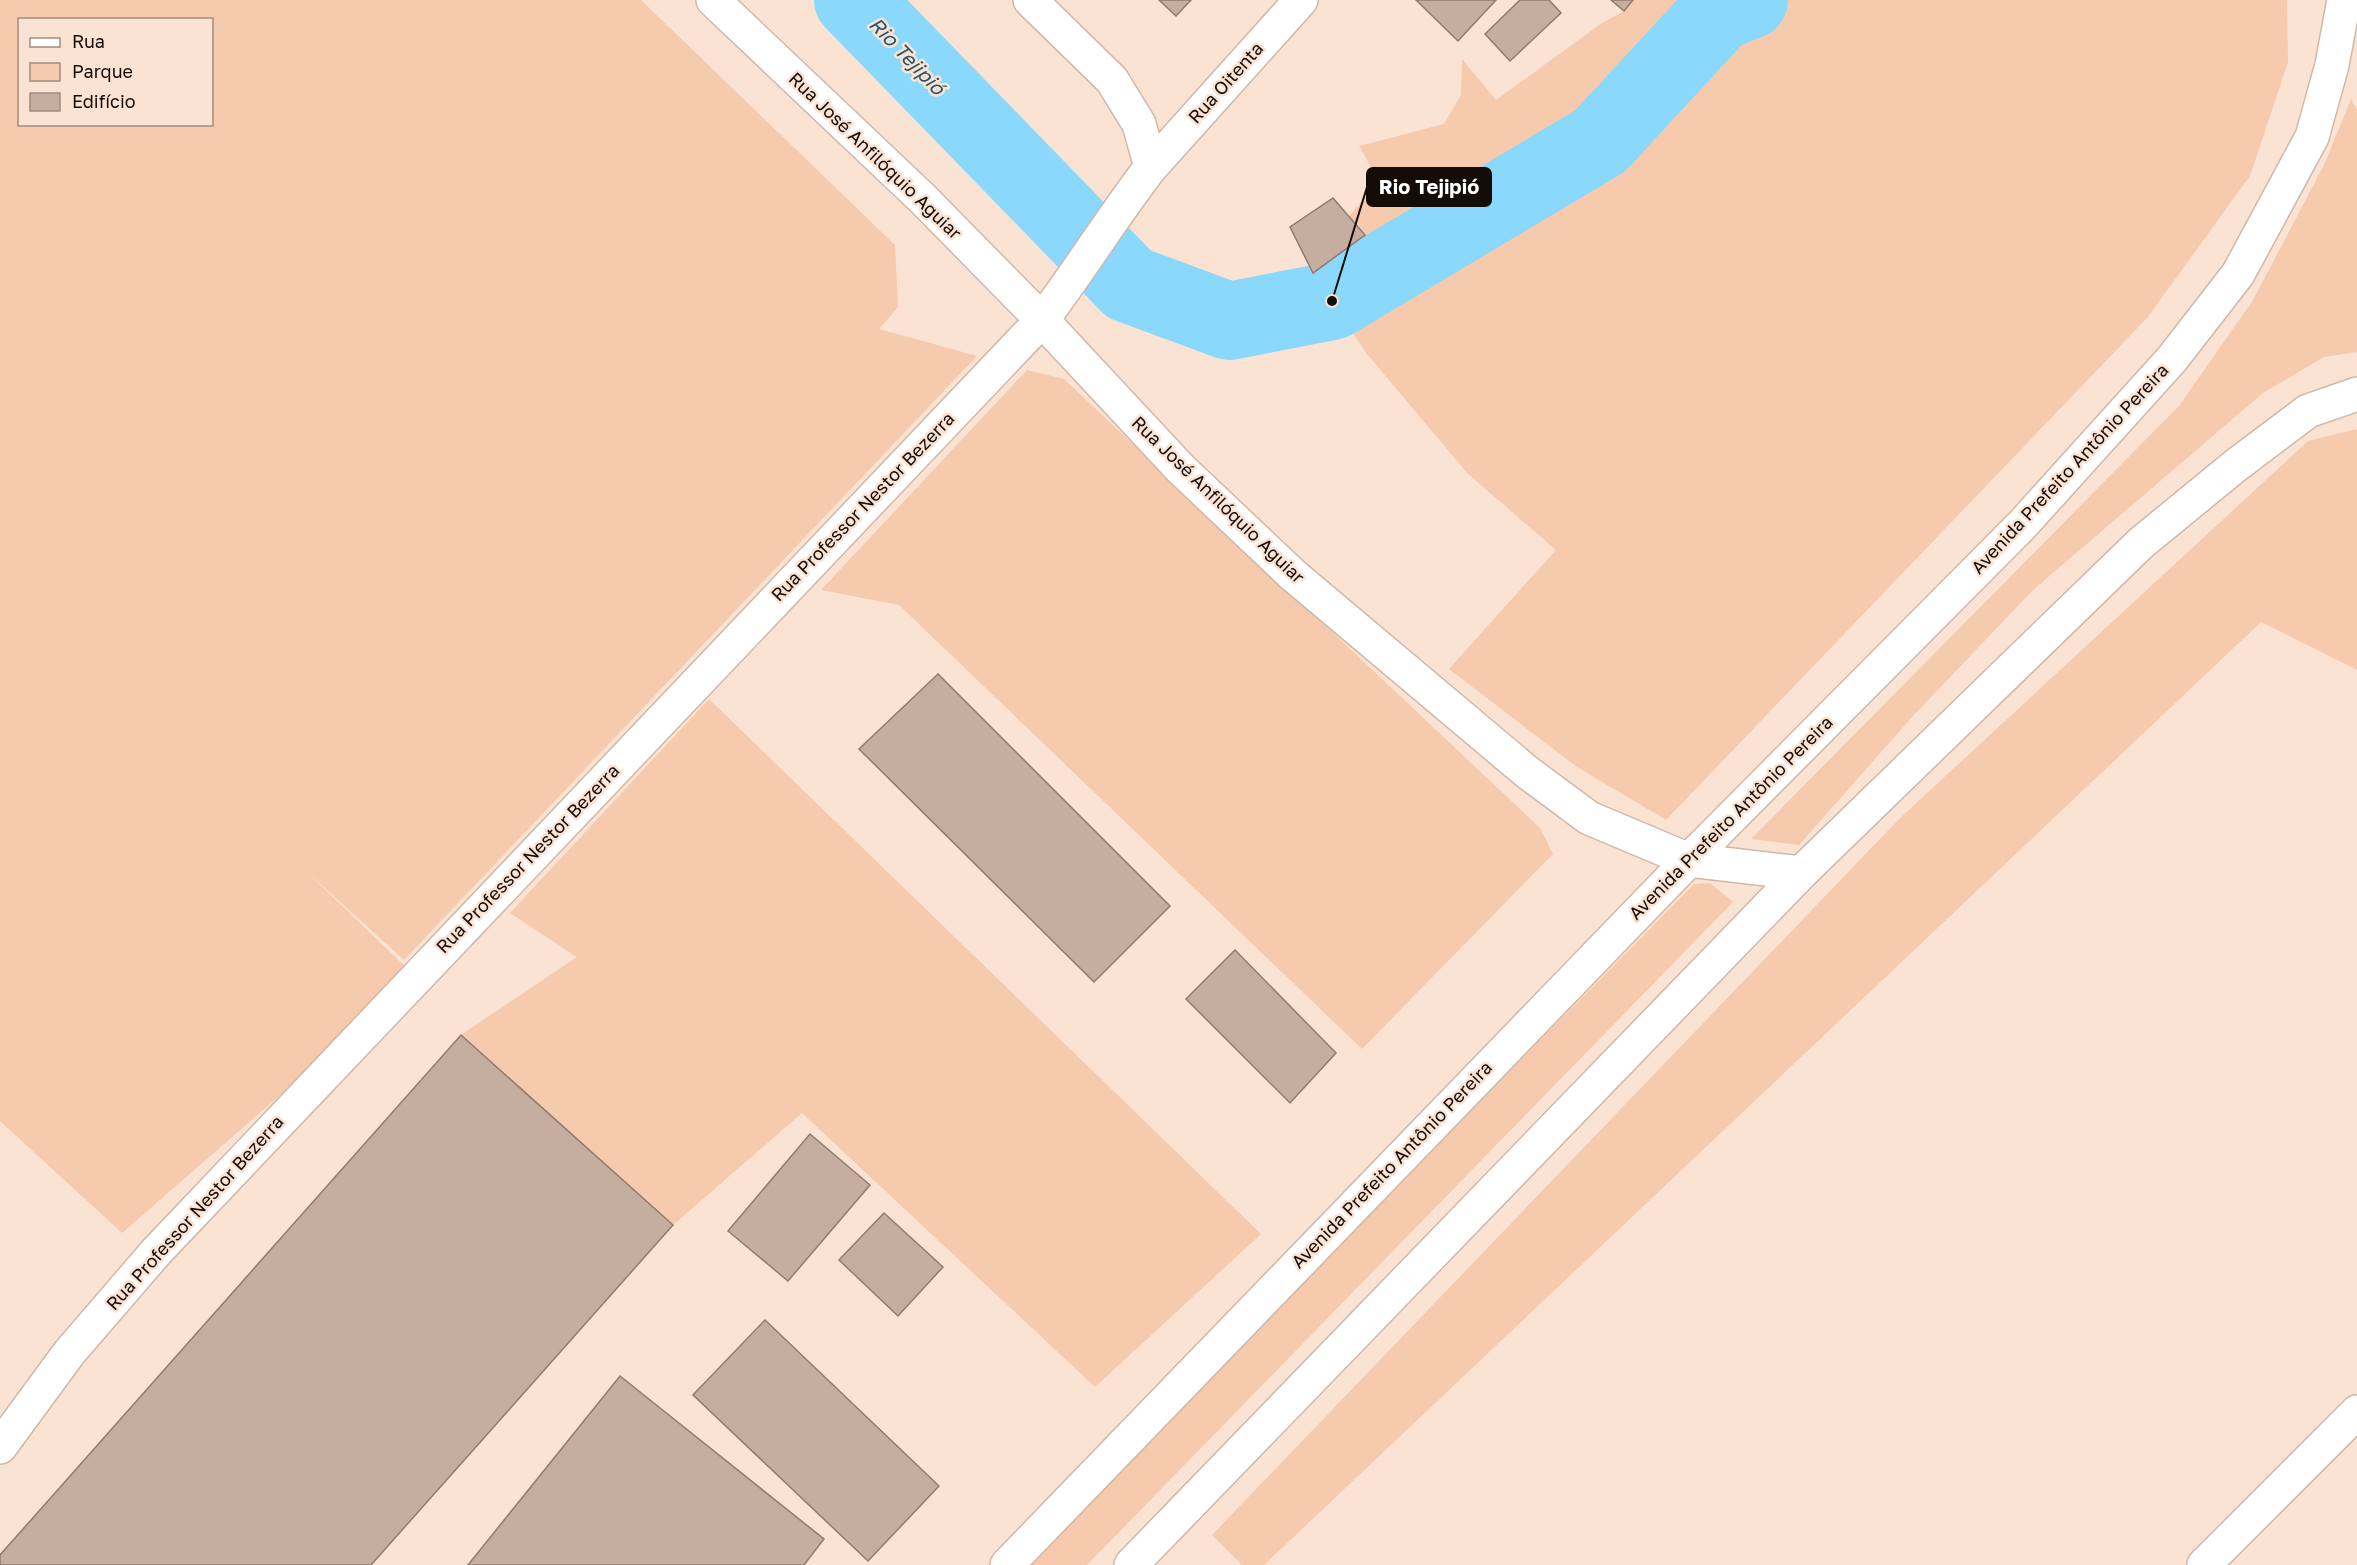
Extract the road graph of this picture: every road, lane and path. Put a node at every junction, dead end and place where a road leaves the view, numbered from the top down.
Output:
1 (713, 0) edge
2 (1030, 0) edge
3 (1301, 0) edge
4 (2344, 0) edge
5 (1151, 167) junction
6 (1111, 220) joint
7 (1042, 320) junction
8 (2357, 394) edge
9 (1689, 860) junction
10 (1802, 873) junction
11 (2357, 1412) edge
12 (0, 1447) edge
13 (1007, 1565) edge
14 (1131, 1565) edge
15 (2204, 1565) edge

1 - 7 street, Rua José Anfilóquio Aguiar
2 - 5 street
3 - 5 street, Rua Oitenta
4 - 9 street, Avenida Prefeito Antônio Pereira
5 - 6 street, Rua Oitenta
6 - 7 street, Rua Professor Nestor Bezerra
7 - 9 street, Rua José Anfilóquio Aguiar
7 - 12 street, Rua Professor Nestor Bezerra
8 - 10 street
9 - 10 street, Rua José Anfilóquio Aguiar
9 - 13 street, Avenida Prefeito Antônio Pereira
10 - 14 street
11 - 15 street

